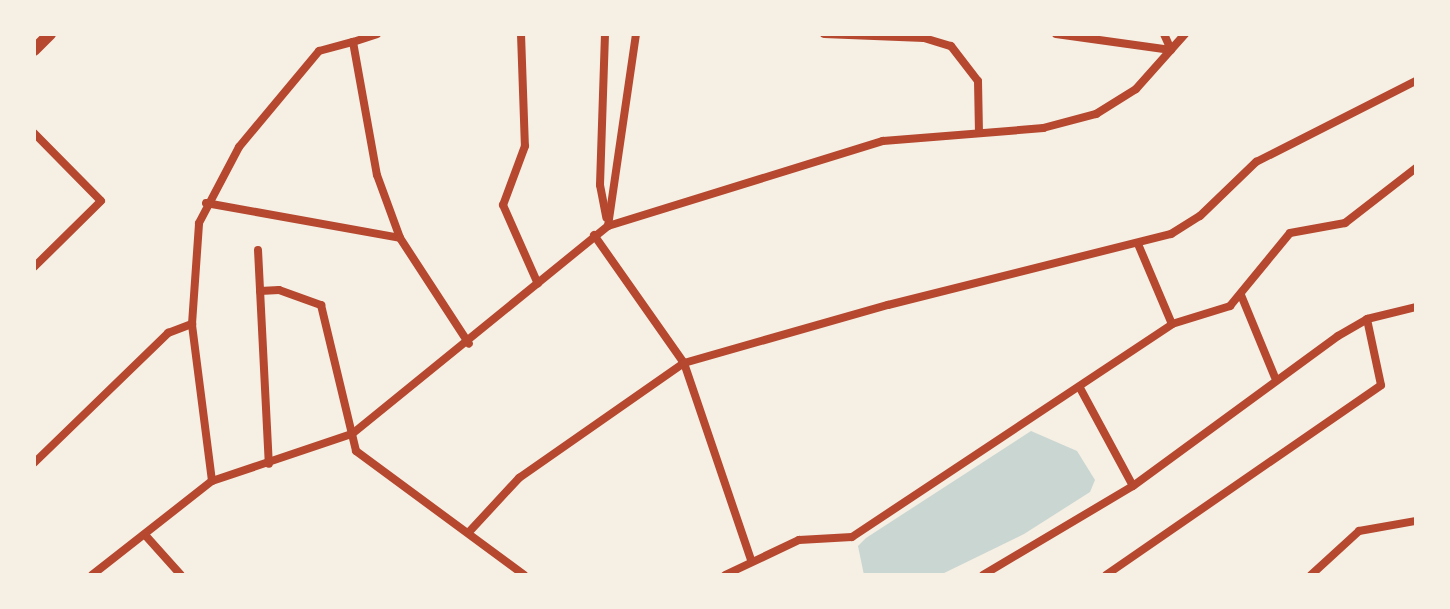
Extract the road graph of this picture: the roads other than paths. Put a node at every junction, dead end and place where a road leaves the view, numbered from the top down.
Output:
1 (50, 34) edge
2 (377, 34) edge
3 (521, 34) edge
4 (605, 34) edge
5 (636, 34) edge
6 (824, 34) edge
7 (1056, 34) edge
8 (1164, 34) edge
9 (1185, 34) edge
10 (353, 42) junction
11 (34, 50) edge
12 (1171, 50) junction
13 (1416, 81) edge
14 (979, 131) junction
15 (34, 133) edge
16 (1416, 168) edge
17 (206, 203) junction
18 (608, 226) junction
19 (594, 235) junction
20 (400, 238) junction
21 (1138, 244) junction
22 (258, 250) dead end
23 (34, 267) edge
24 (538, 284) junction
25 (260, 291) junction
26 (1241, 295) junction
27 (1416, 307) edge
28 (1367, 319) junction
29 (192, 324) junction
30 (1172, 324) junction
31 (469, 344) junction
32 (684, 363) junction
33 (1276, 380) junction
34 (1080, 388) junction
35 (352, 434) junction
36 (34, 463) edge
37 (269, 464) junction
38 (212, 481) junction
39 (1133, 486) junction
40 (1416, 521) edge
41 (469, 532) junction
42 (146, 536) junction
43 (751, 560) junction
44 (92, 575) edge
45 (181, 575) edge
46 (524, 575) edge
47 (725, 575) edge
48 (983, 575) edge
49 (1106, 575) edge
50 (1311, 575) edge

1 - 11 street
2 - 10 street
3 - 24 street
4 - 18 street
5 - 18 street
6 - 14 street
7 - 12 street
8 - 12 street
9 - 12 street
10 - 17 street
10 - 20 street
12 - 14 street
13 - 21 street
14 - 18 street
15 - 23 street
16 - 26 street
17 - 20 street
17 - 29 street
18 - 19 street
19 - 24 street
19 - 32 street
20 - 31 street
21 - 30 street
21 - 32 street
22 - 25 street
24 - 31 street
25 - 35 street
25 - 37 street
26 - 30 street
26 - 33 street
27 - 28 street
28 - 33 street
28 - 49 street
29 - 36 street
29 - 38 street
30 - 34 street
31 - 35 street
32 - 41 street
32 - 43 street
33 - 39 street
34 - 39 street
34 - 43 street
35 - 37 street
35 - 41 street
37 - 38 street
38 - 42 street
39 - 48 street
40 - 50 street
41 - 46 street
42 - 44 street
42 - 45 street
43 - 47 street

